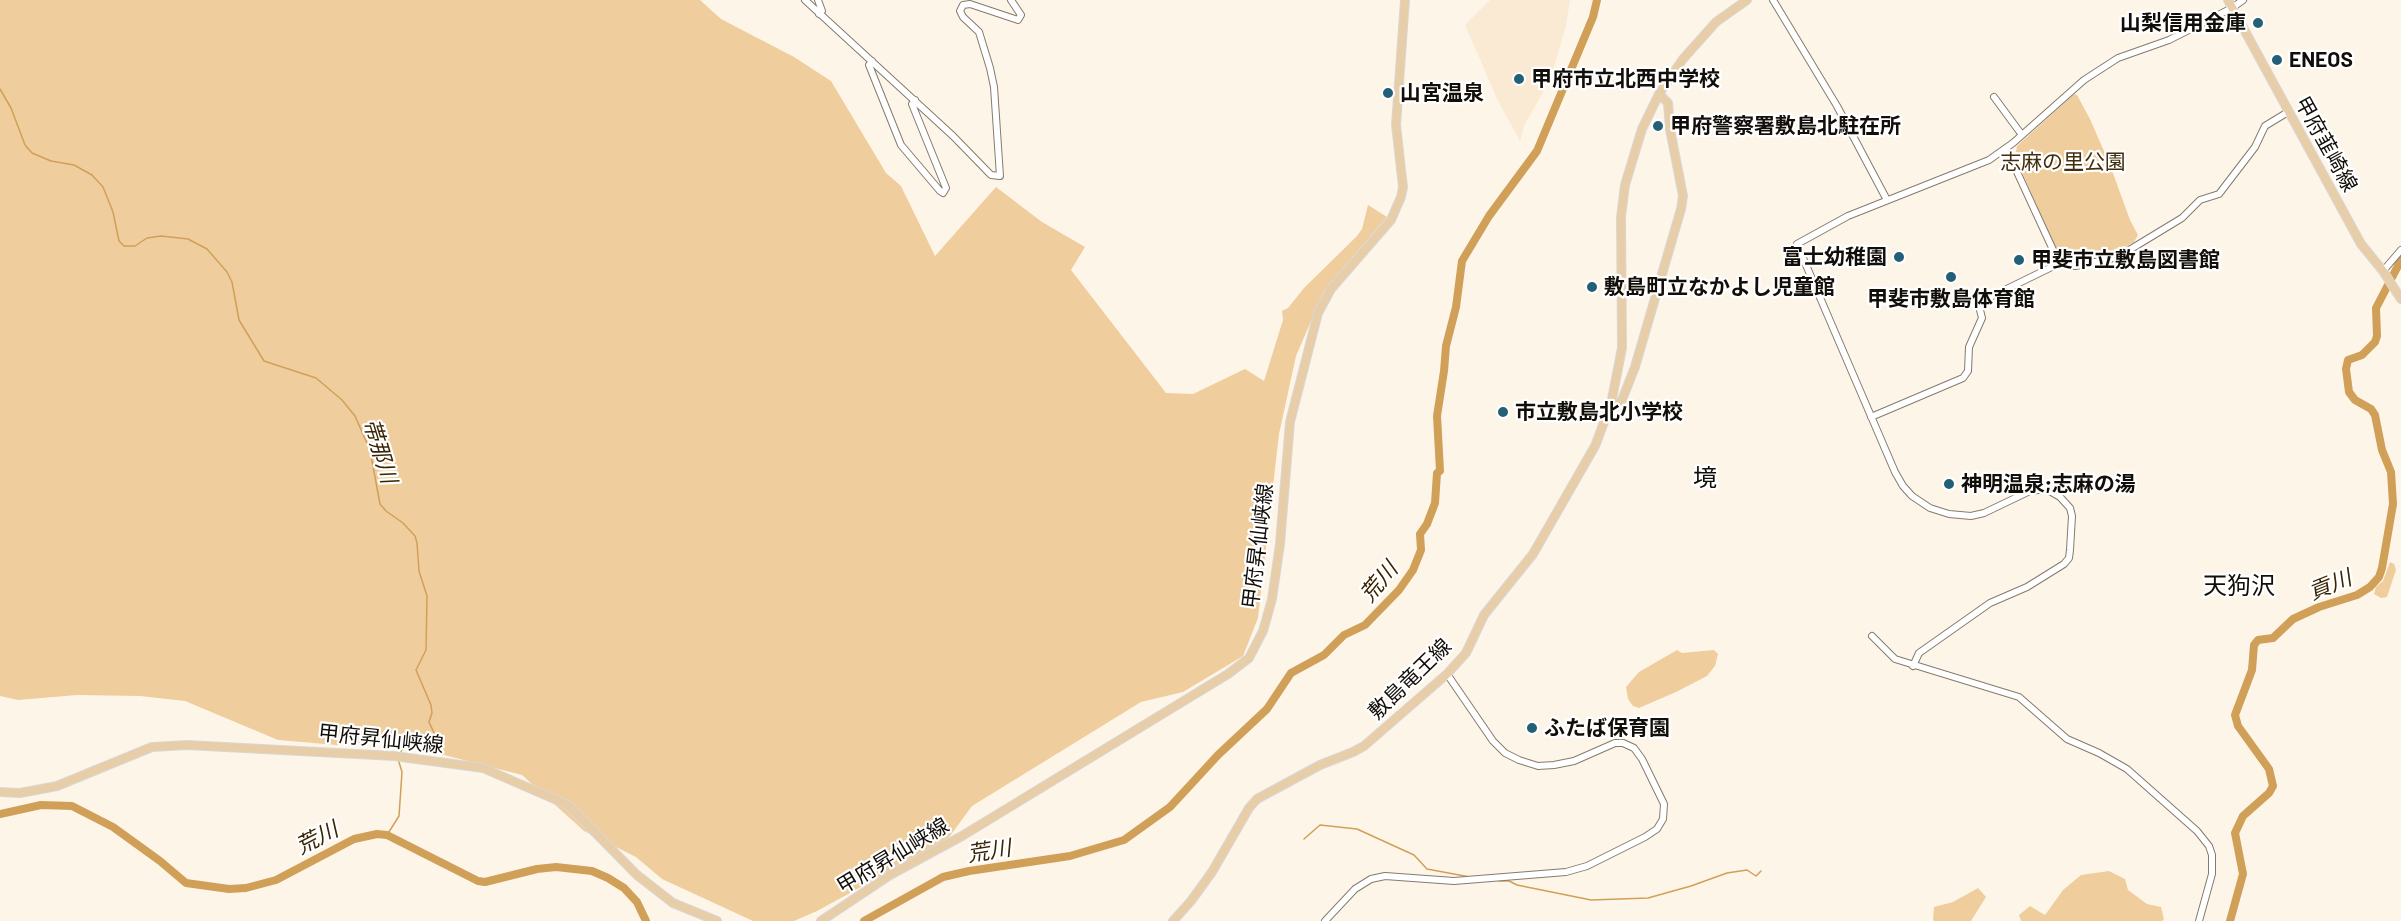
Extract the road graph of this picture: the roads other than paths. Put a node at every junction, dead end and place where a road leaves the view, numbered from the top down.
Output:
1 (805, 0) edge
2 (818, 0) edge
3 (1011, 0) edge
4 (1405, 0) edge
5 (1747, 0) edge
6 (1773, 0) edge
7 (2228, 0) edge
8 (2243, 0) edge
9 (2232, 8) junction
10 (819, 14) junction
11 (872, 61) junction
12 (1659, 94) junction
13 (1994, 97) dead end
14 (915, 100) junction
15 (2288, 112) junction
16 (2022, 135) junction
17 (2006, 148) junction
18 (1887, 200) junction
19 (2401, 250) edge
20 (2062, 262) junction
21 (2383, 271) junction
22 (2401, 299) edge
23 (1611, 404) junction
24 (1871, 417) junction
25 (1872, 636) dead end
26 (1913, 666) junction
27 (1447, 674) junction
28 (0, 792) edge
29 (717, 921) edge
30 (821, 921) edge
31 (1173, 921) edge
32 (1325, 921) edge
33 (2199, 921) edge

1 - 10 street
2 - 10 street
3 - 14 street
4 - 30 main road, 甲府昇仙峡線
5 - 12 main road, 敷島竜王線
6 - 18 street
7 - 9 main road, 甲府韮崎線
8 - 9 street
9 - 15 main road, 甲府韮崎線
9 - 16 street
10 - 11 street
11 - 14 street
11 - 14 street
12 - 23 main road, 敷島竜王線
12 - 23 main road, 敷島竜王線
13 - 16 street
15 - 20 street
15 - 21 main road, 甲府韮崎線
16 - 17 street
17 - 18 street
17 - 20 street
18 - 24 street
19 - 21 street
20 - 24 street
21 - 22 main road, 甲府韮崎線
23 - 27 main road, 敷島竜王線
24 - 26 street
25 - 26 street
26 - 33 street
27 - 31 main road, 敷島竜王線
27 - 32 street
28 - 29 main road, 甲府昇仙峡線

